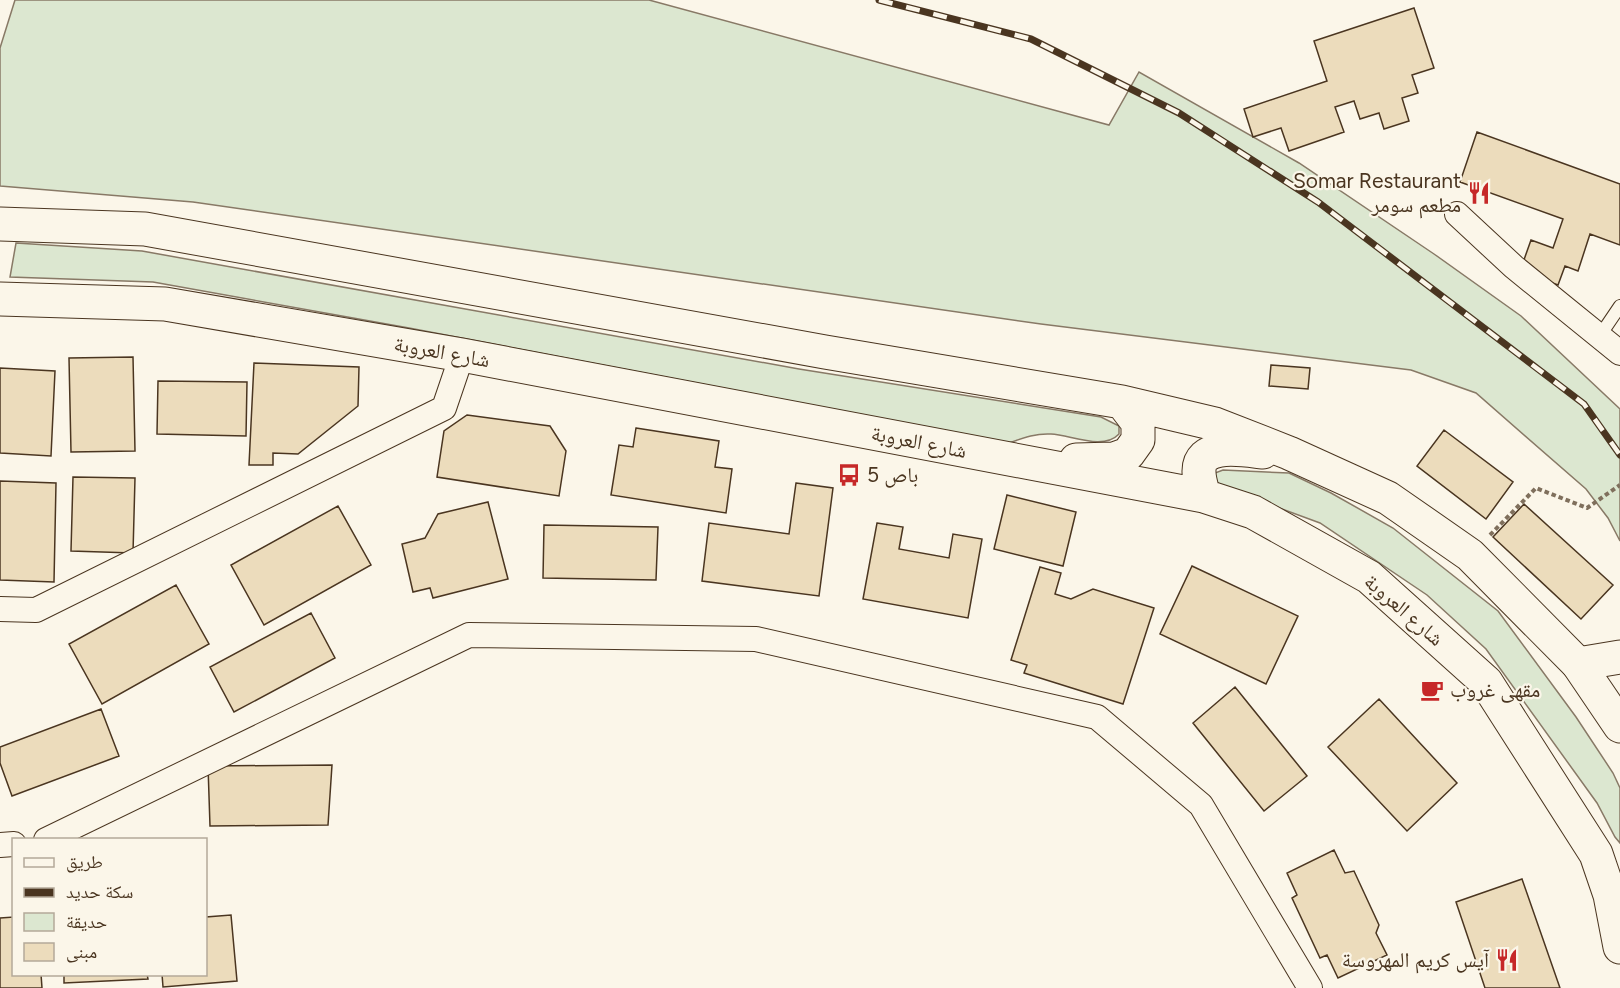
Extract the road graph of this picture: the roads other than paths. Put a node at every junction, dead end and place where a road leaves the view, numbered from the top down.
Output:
1 (1457, 214) dead end
2 (0, 224) edge
3 (0, 299) edge
4 (1620, 306) edge
5 (1599, 337) junction
6 (1620, 353) edge
7 (462, 355) junction
8 (1122, 402) junction
9 (1289, 453) junction
10 (1036, 464) junction
11 (1204, 496) junction
12 (0, 609) edge
13 (1620, 657) edge
14 (1578, 664) junction
15 (1620, 726) edge
16 (50, 838) edge
17 (1615, 899) edge
18 (1620, 947) edge
19 (1310, 988) edge

1 - 5 street
2 - 8 main road
3 - 7 main road, شارع العروبة
4 - 5 lane
5 - 6 street
7 - 10 main road, شارع العروبة
7 - 12 street
8 - 9 main road
8 - 10 main road
9 - 11 main road
9 - 14 main road
10 - 11 main road, شارع العروبة
11 - 17 main road, شارع العروبة
13 - 14 main road
14 - 15 main road
16 - 19 street
17 - 18 main road, شارع العروبة

